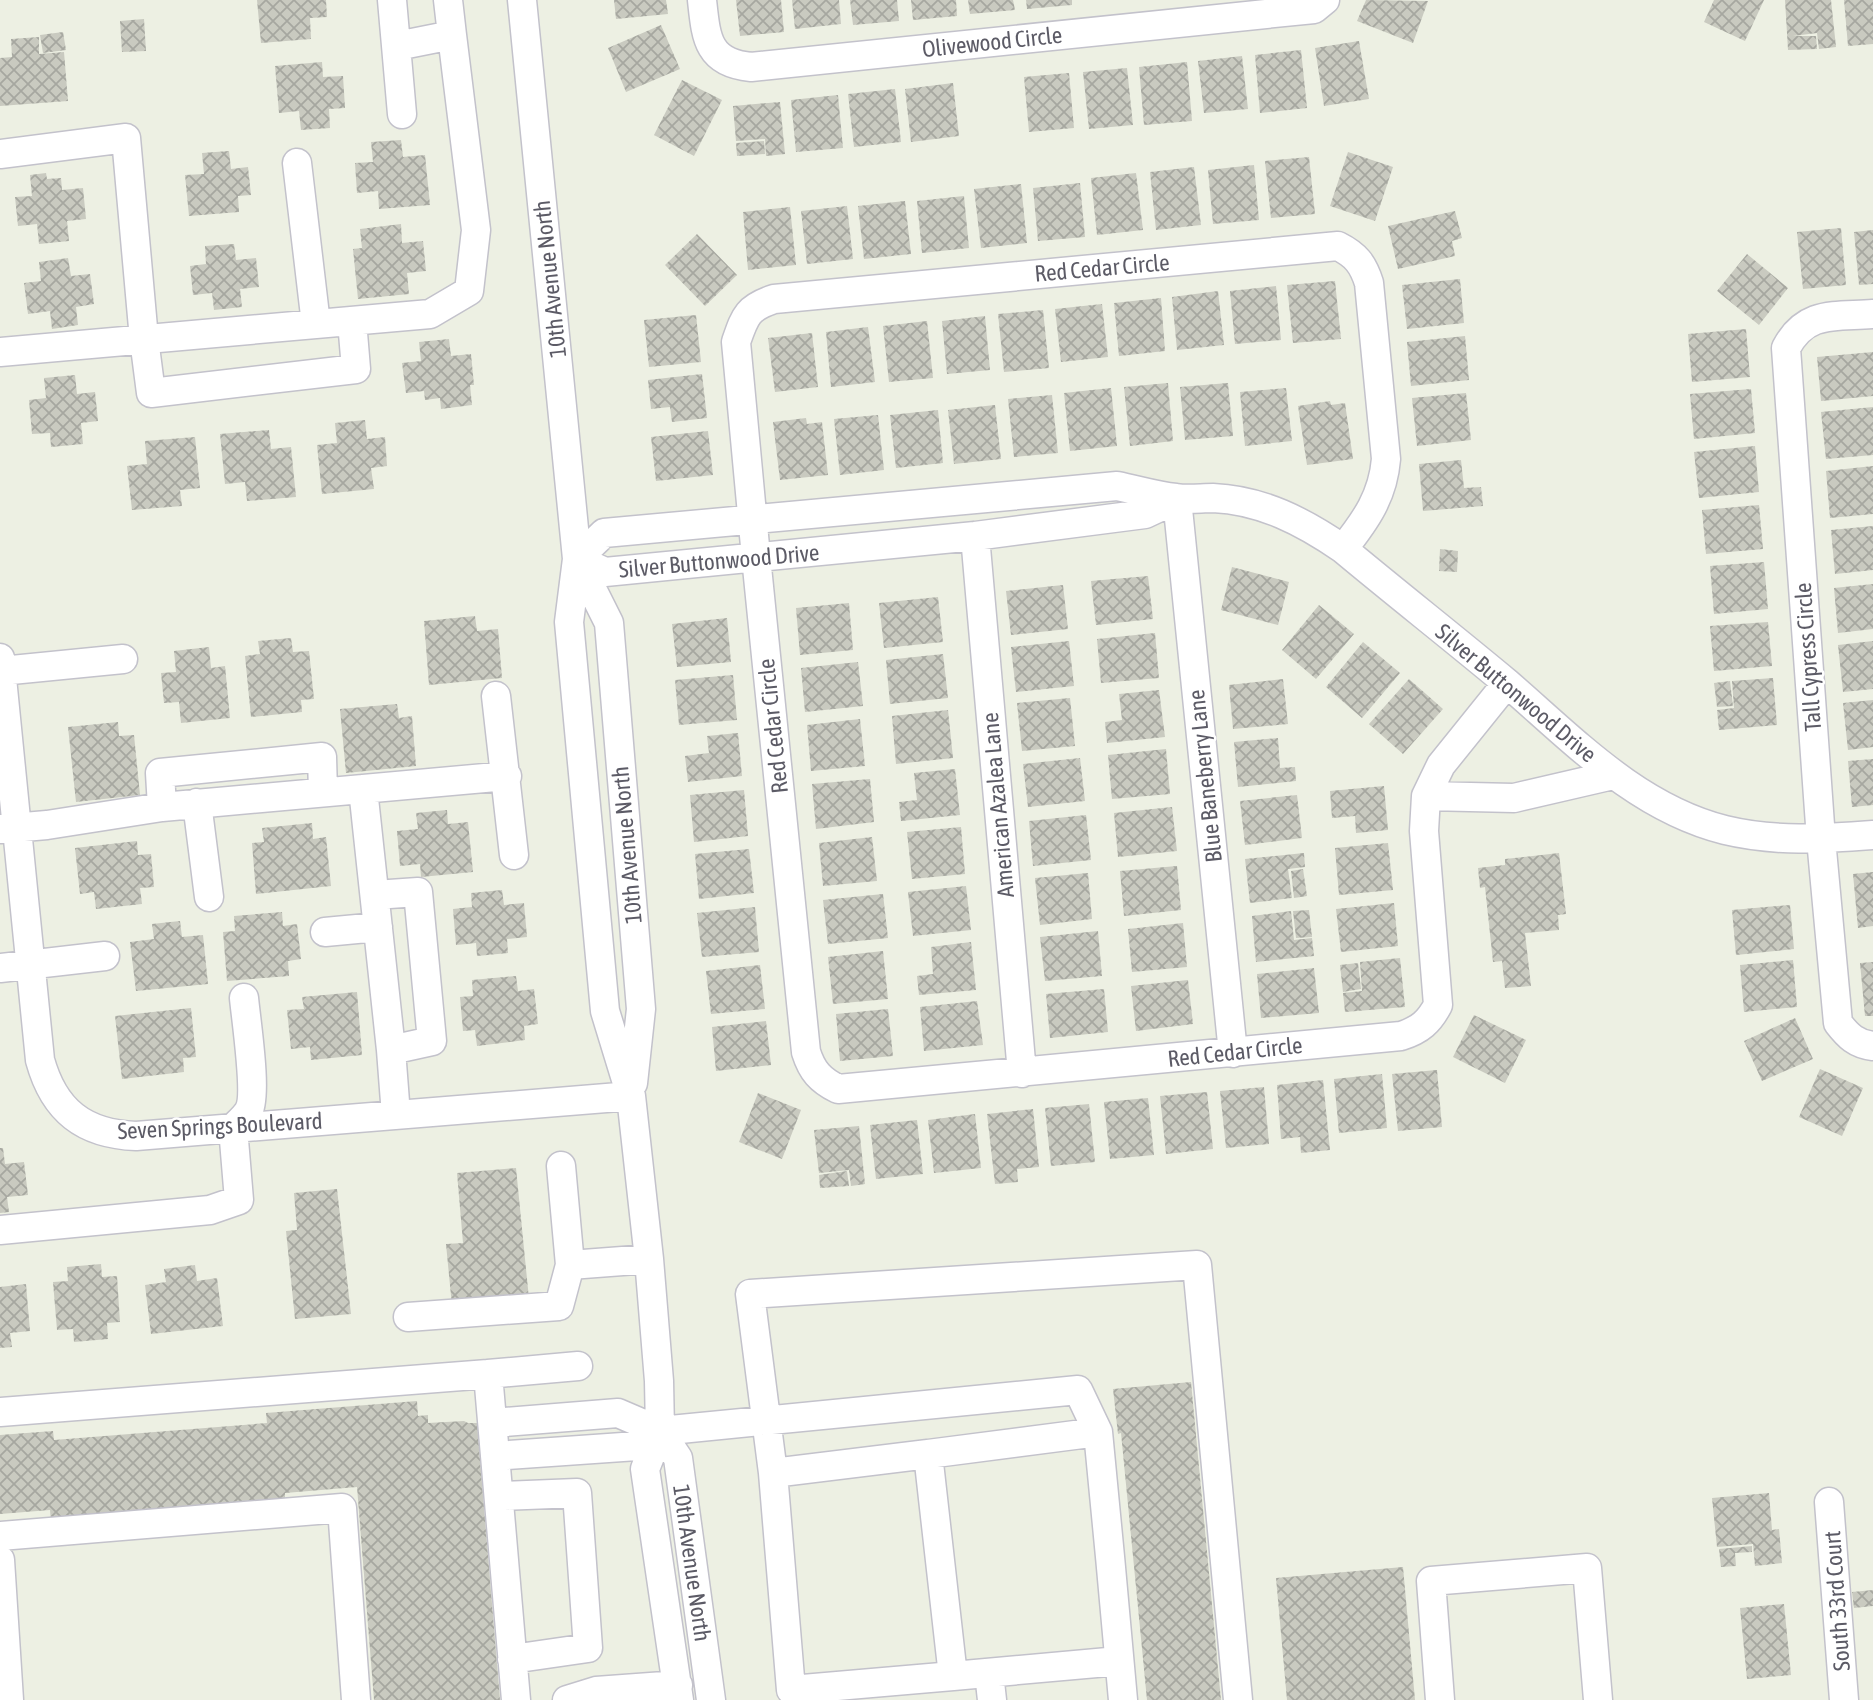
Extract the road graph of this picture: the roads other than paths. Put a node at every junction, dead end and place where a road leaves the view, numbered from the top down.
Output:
1 (392, 0) edge
2 (448, 0) edge
3 (522, 0) edge
4 (702, 0) edge
5 (1325, 0) edge
6 (452, 35) junction
7 (397, 46) junction
8 (402, 114) dead end
9 (0, 154) edge
10 (297, 163) dead end
11 (1873, 314) edge
12 (352, 321) junction
13 (316, 324) junction
14 (144, 339) junction
15 (0, 352) edge
16 (1177, 499) junction
17 (752, 520) junction
18 (975, 536) junction
19 (1343, 549) junction
20 (756, 557) junction
21 (577, 559) junction
22 (123, 659) dead end
23 (1, 665) edge
24 (1507, 683) junction
25 (496, 696) dead end
26 (1613, 775) junction
27 (507, 776) junction
28 (363, 789) junction
29 (323, 792) junction
30 (1426, 796) junction
31 (197, 803) junction
32 (162, 807) junction
33 (9, 828) edge
34 (1873, 835) edge
35 (1821, 839) junction
36 (514, 855) dead end
37 (375, 895) junction
38 (209, 897) dead end
39 (378, 927) junction
40 (325, 932) dead end
41 (105, 956) dead end
42 (31, 964) junction
43 (0, 968) edge
44 (244, 998) dead end
45 (1873, 1046) edge
46 (391, 1050) junction
47 (1233, 1053) junction
48 (1022, 1073) junction
49 (631, 1096) junction
50 (396, 1115) junction
51 (233, 1128) junction
52 (561, 1166) dead end
53 (0, 1230) edge
54 (649, 1259) junction
55 (570, 1265) junction
56 (408, 1317) dead end
57 (578, 1366) dead end
58 (488, 1374) junction
59 (0, 1412) edge
60 (766, 1421) junction
61 (493, 1423) junction
62 (660, 1431) junction
63 (1098, 1432) junction
64 (928, 1454) junction
65 (495, 1456) junction
66 (774, 1473) junction
67 (499, 1496) junction
68 (1829, 1502) dead end
69 (0, 1536) edge
70 (0, 1560) edge
71 (512, 1659) junction
72 (1119, 1661) junction
73 (953, 1676) junction
74 (991, 1686) edge
75 (678, 1693) edge
76 (790, 1695) edge
77 (9, 1700) edge
78 (356, 1700) edge
79 (516, 1700) edge
80 (567, 1700) edge
81 (711, 1700) edge
82 (1123, 1700) edge
83 (1238, 1700) edge
84 (1440, 1700) edge
85 (1598, 1700) edge
86 (1844, 1700) edge

1 - 7 street
2 - 6 street
3 - 21 street, 10th Avenue North
4 - 5 street, Olivewood Circle
6 - 7 street
6 - 12 street
7 - 8 street
9 - 14 street
10 - 13 street
11 - 35 street, Tall Cypress Circle
12 - 13 street
12 - 14 street
13 - 14 street
14 - 15 street
16 - 17 street, Silver Buttonwood Drive
16 - 18 street, Silver Buttonwood Drive
16 - 19 street, Silver Buttonwood Drive
16 - 47 street, Blue Baneberry Lane
17 - 19 street, Red Cedar Circle
17 - 20 street, Red Cedar Circle
17 - 21 street, Silver Buttonwood Drive
18 - 20 street, Silver Buttonwood Drive
18 - 48 street, American Azalea Lane
19 - 24 street, Silver Buttonwood Drive
20 - 21 street, Silver Buttonwood Drive
20 - 48 street, Red Cedar Circle
21 - 49 street, 10th Avenue North
21 - 49 street, 10th Avenue North
22 - 23 street
23 - 33 street, Seven Springs Boulevard
24 - 26 street, Silver Buttonwood Drive
24 - 30 street, Red Cedar Circle
25 - 27 street
26 - 30 street
26 - 35 street, Silver Buttonwood Drive
27 - 28 street
27 - 36 street
28 - 29 street
28 - 37 street
29 - 31 street
29 - 32 street
30 - 47 street, Red Cedar Circle
31 - 32 street
31 - 38 street
32 - 33 street
33 - 42 street, Seven Springs Boulevard
34 - 35 street, Silver Buttonwood Drive
35 - 45 street, Tall Cypress Circle
37 - 39 street
37 - 46 street
39 - 40 street
39 - 46 street
41 - 42 street
42 - 43 street
42 - 51 street, Seven Springs Boulevard
44 - 51 street
46 - 50 street
47 - 48 street, Red Cedar Circle
49 - 50 street, Seven Springs Boulevard
49 - 54 street, 10th Avenue North
50 - 51 street, Seven Springs Boulevard
51 - 53 street
52 - 55 street
54 - 55 street
54 - 62 street, 10th Avenue North
55 - 56 street
57 - 58 street
58 - 59 street
58 - 61 street
60 - 62 street
60 - 63 street
60 - 66 street
60 - 83 street
61 - 62 street
61 - 65 street
62 - 65 street
62 - 75 street, 10th Avenue North
62 - 81 street, 10th Avenue North
63 - 64 street
63 - 72 street
64 - 66 street
64 - 73 street
65 - 67 street
66 - 76 street
67 - 71 street
67 - 71 street
68 - 86 street, South 33rd Court
69 - 78 street
70 - 77 street
71 - 79 street
72 - 74 street
72 - 82 street
73 - 74 street
73 - 76 street
75 - 80 street
84 - 85 street

